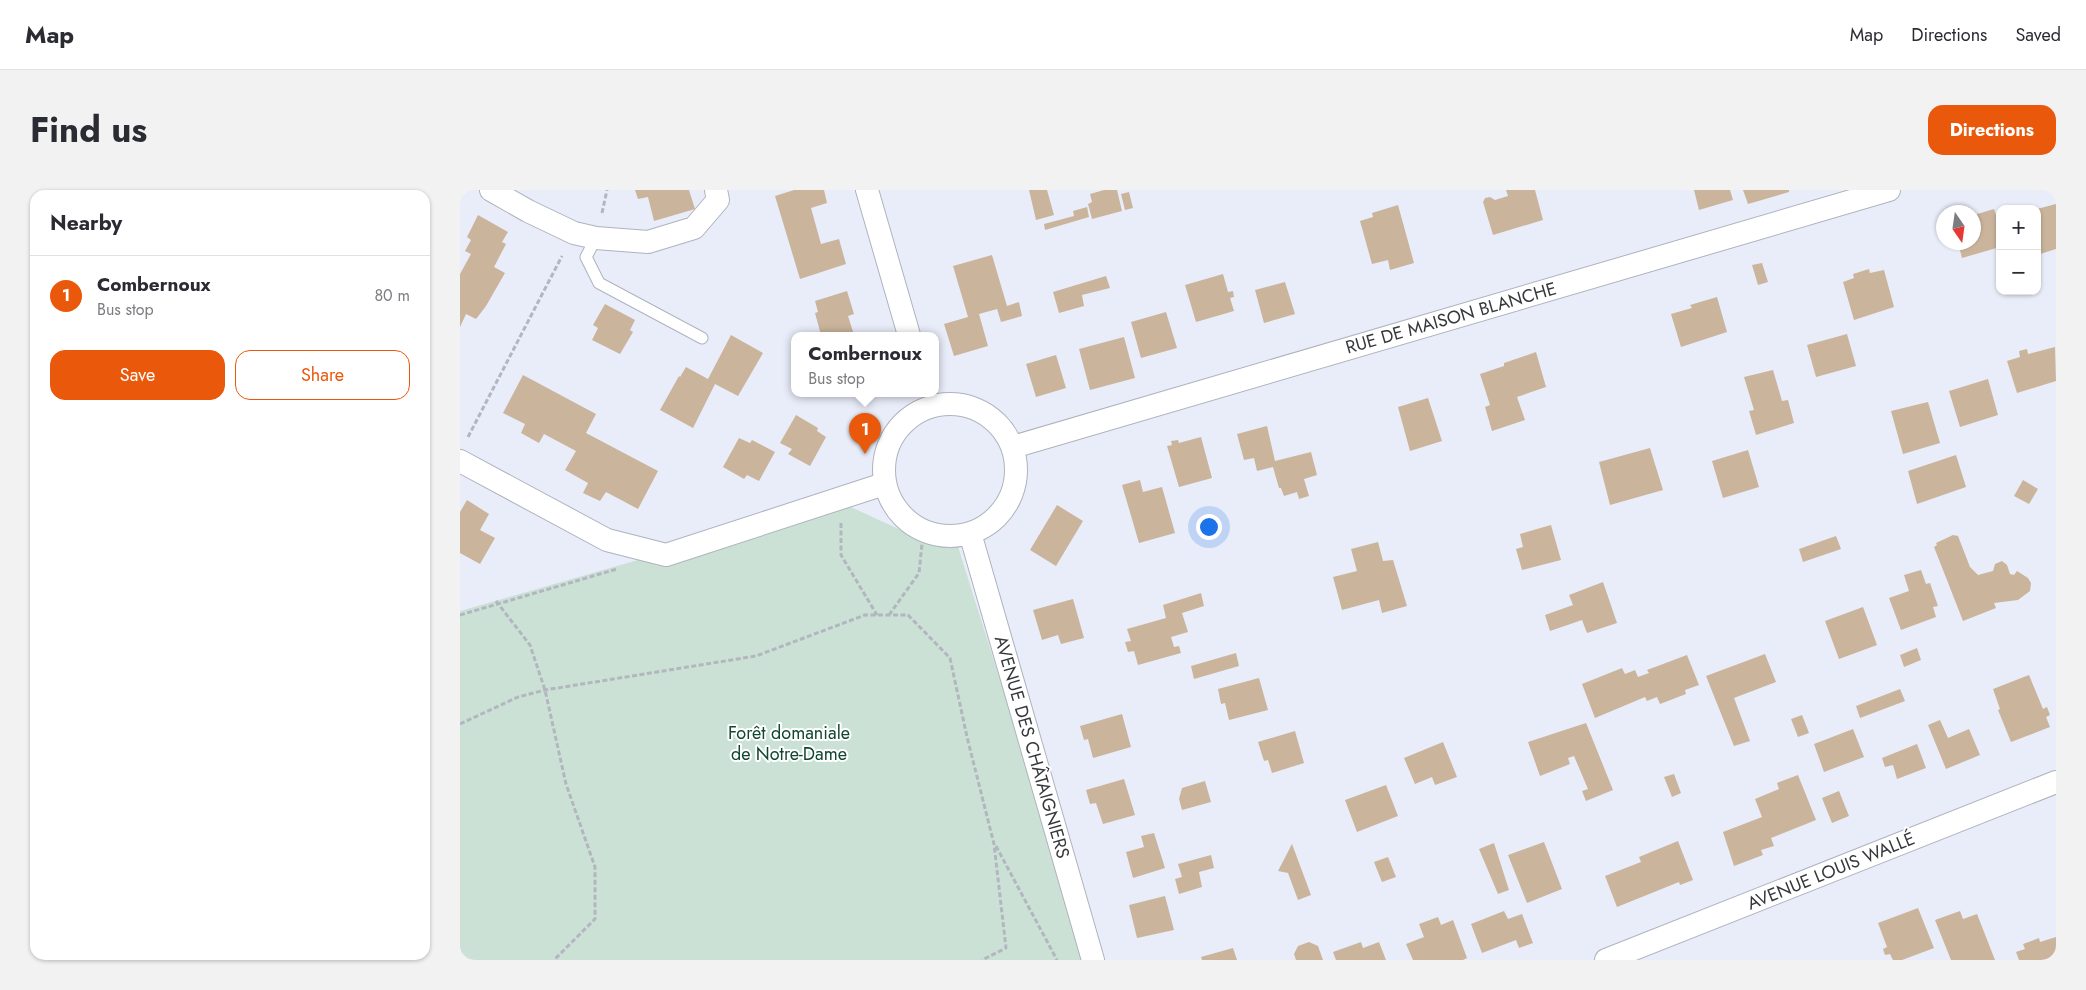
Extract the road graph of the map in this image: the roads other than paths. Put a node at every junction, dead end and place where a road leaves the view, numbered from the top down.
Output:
1 (491, 190) edge
2 (716, 190) edge
3 (867, 190) edge
4 (1890, 190) edge
5 (585, 236) junction
6 (908, 332) edge
7 (702, 338) dead end
8 (928, 400) edge
9 (1012, 447) junction
10 (462, 452) edge
11 (884, 484) junction
12 (970, 533) junction
13 (2056, 782) edge
14 (1093, 960) edge
15 (1606, 960) edge

1 - 5 street
2 - 5 street
3 - 6 street
4 - 9 street, RUE DE MAISON BLANCHE
5 - 7 lane
8 - 9 street
8 - 11 street
9 - 12 street
10 - 11 street
11 - 12 street
12 - 14 street, AVENUE DES CHÂTAIGNIERS
13 - 15 street, AVENUE LOUIS WALLÉ

